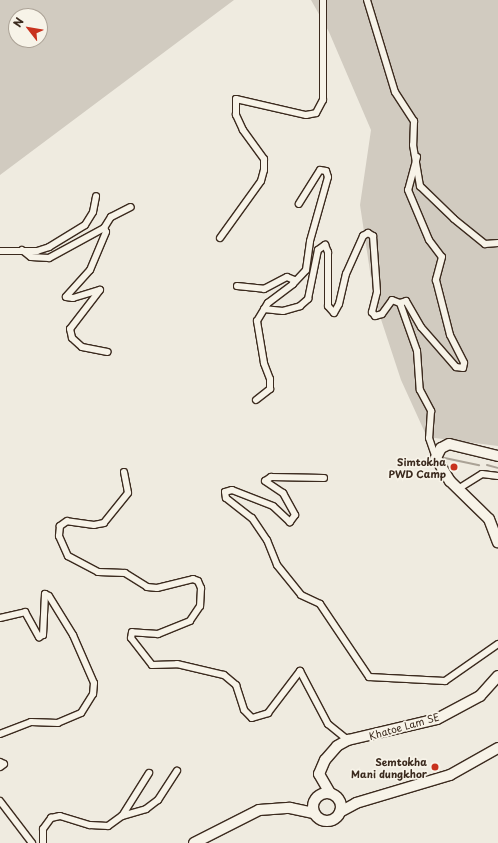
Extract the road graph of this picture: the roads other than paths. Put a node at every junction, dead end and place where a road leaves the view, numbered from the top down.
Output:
1 (323, 0) edge
2 (367, 0) edge
3 (417, 157) junction
4 (96, 196) dead end
5 (299, 204) dead end
6 (131, 207) dead end
7 (104, 228) junction
8 (220, 238) dead end
9 (498, 243) edge
10 (22, 250) junction
11 (0, 251) edge
12 (293, 284) junction
13 (237, 286) dead end
14 (400, 304) junction
15 (264, 309) junction
16 (108, 352) dead end
17 (256, 400) dead end
18 (498, 456) edge
19 (436, 458) junction
20 (124, 472) dead end
21 (498, 476) edge
22 (324, 478) dead end
23 (458, 489) junction
24 (498, 542) edge
25 (0, 618) edge
26 (498, 644) edge
27 (498, 676) edge
28 (0, 734) edge
29 (348, 740) junction
30 (498, 748) edge
31 (0, 762) edge
32 (0, 767) edge
33 (177, 771) dead end
34 (149, 773) dead end
35 (321, 779) junction
36 (330, 793) junction
37 (0, 801) edge
38 (340, 801) junction
39 (356, 803) junction
40 (315, 804) junction
41 (340, 812) junction
42 (122, 816) junction
43 (32, 843) edge
44 (43, 843) edge
45 (194, 843) edge

1 - 8 street
2 - 3 street
3 - 9 street
3 - 14 street
4 - 10 street
5 - 12 street
6 - 7 street
7 - 10 street
7 - 16 street
10 - 11 street
12 - 13 street
12 - 15 street
14 - 15 street
14 - 19 street
15 - 17 street
18 - 19 main road
19 - 23 main road
20 - 29 street
21 - 23 street
22 - 26 street
23 - 24 main road
25 - 28 street
27 - 29 main road, Khatoe Lam SE
29 - 35 main road, Khatoe Lam SE
30 - 39 main road
31 - 32 street
33 - 42 street
34 - 42 street
35 - 36 main road
35 - 40 main road, Khatoe Lam SE
36 - 38 main road
36 - 40 main road
37 - 43 street
38 - 39 main road
38 - 41 main road
39 - 41 main road
40 - 41 main road
40 - 45 main road
42 - 44 street

